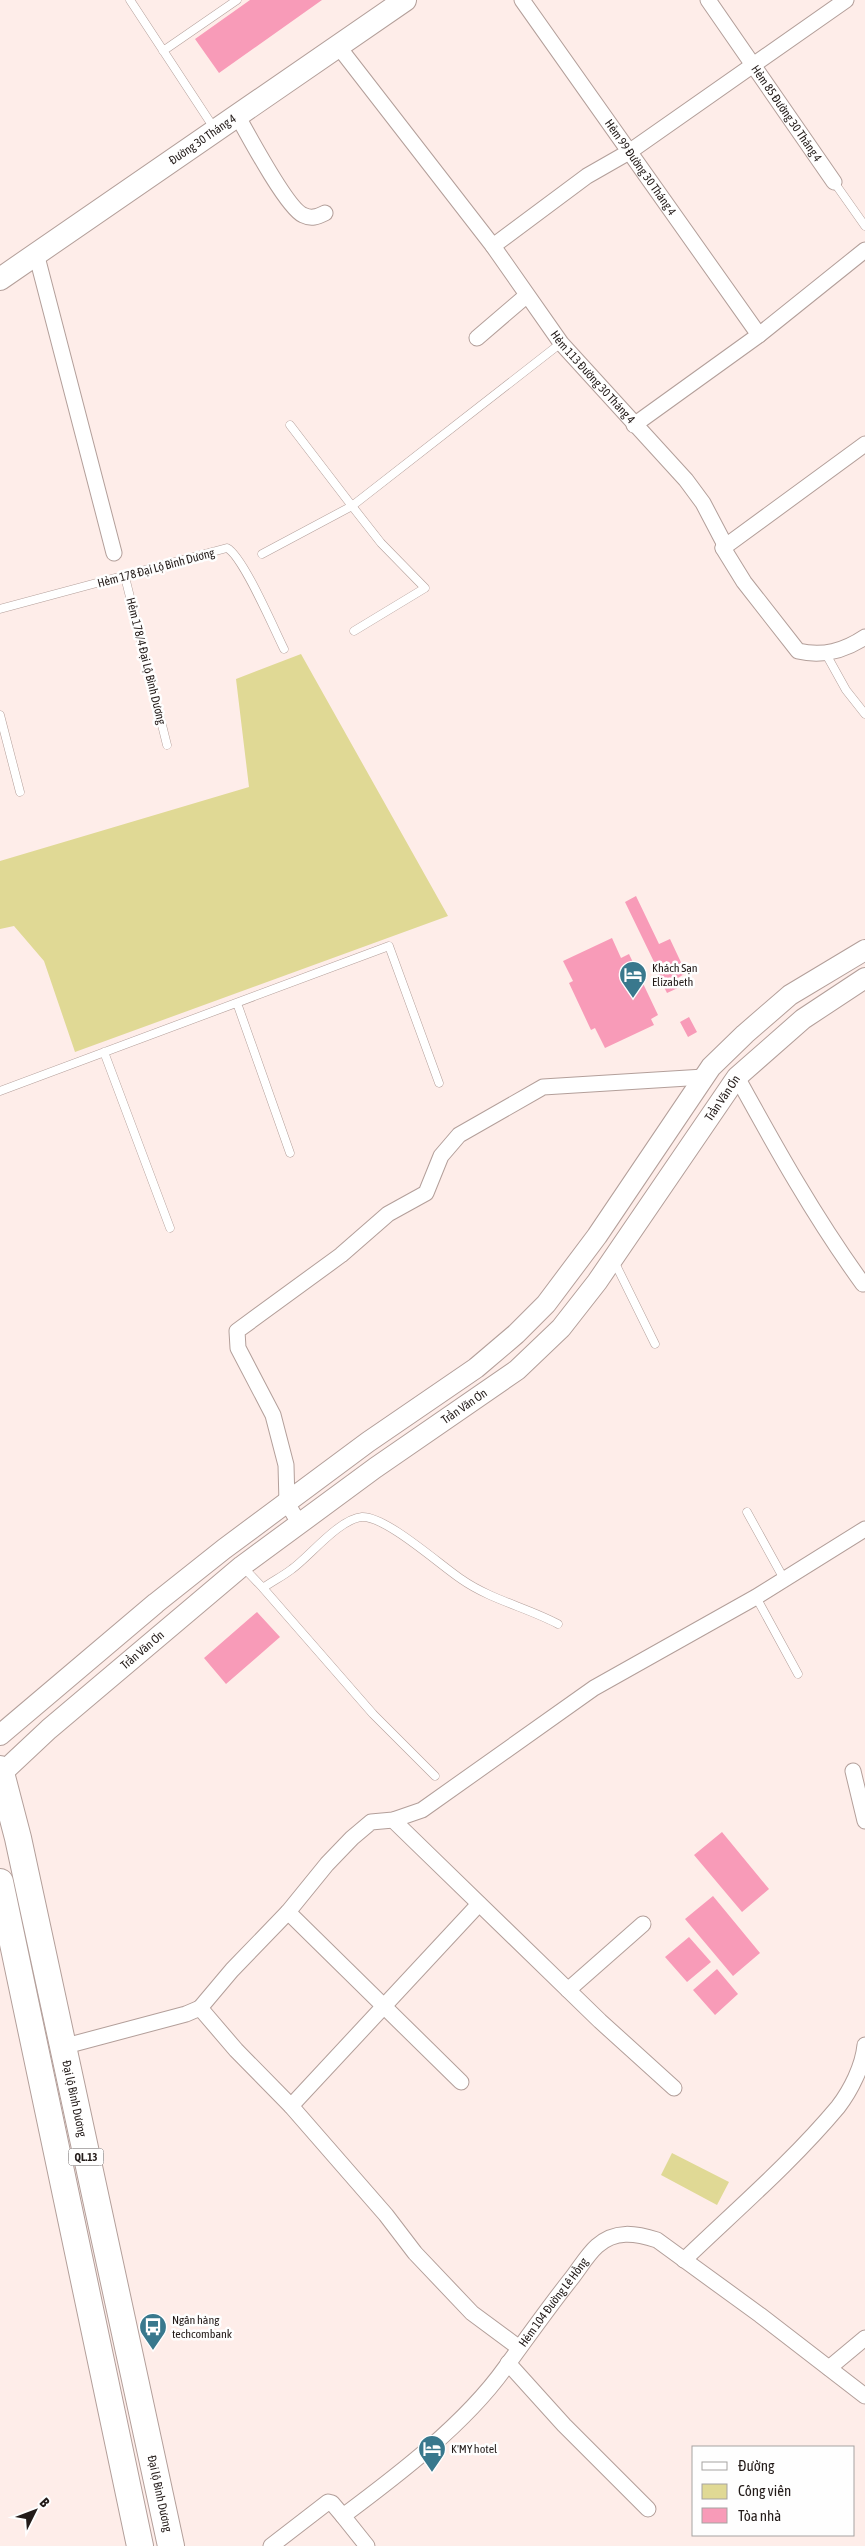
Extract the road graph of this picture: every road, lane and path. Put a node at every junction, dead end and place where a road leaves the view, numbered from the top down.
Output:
1 (130, 0) edge
2 (237, 0) edge
3 (406, 0) edge
4 (522, 0) edge
5 (708, 0) edge
6 (846, 0) edge
7 (338, 46) junction
8 (163, 51) junction
9 (752, 64) junction
10 (237, 115) junction
11 (216, 130) junction
12 (629, 152) junction
13 (834, 182) joint
14 (325, 213) dead end
15 (865, 226) edge
16 (493, 246) junction
17 (865, 250) edge
18 (36, 253) junction
19 (0, 279) edge
20 (526, 296) junction
21 (759, 335) junction
22 (478, 338) dead end
23 (561, 343) junction
24 (290, 425) dead end
25 (634, 425) junction
26 (865, 444) edge
27 (352, 506) junction
28 (723, 548) junction
29 (114, 553) dead end
30 (262, 554) dead end
31 (125, 577) junction
32 (0, 609) edge
33 (354, 631) dead end
34 (865, 637) edge
35 (284, 649) dead end
36 (826, 654) junction
37 (865, 714) edge
38 (0, 715) edge
39 (167, 745) dead end
40 (20, 792) dead end
41 (865, 950) edge
42 (865, 978) edge
43 (236, 1003) junction
44 (104, 1052) junction
45 (704, 1077) junction
46 (737, 1077) junction
47 (439, 1083) dead end
48 (0, 1091) edge
49 (290, 1153) dead end
50 (170, 1228) dead end
51 (613, 1258) junction
52 (863, 1284) dead end
53 (655, 1344) dead end
54 (287, 1503) junction
55 (747, 1512) dead end
56 (299, 1522) junction
57 (865, 1529) edge
58 (242, 1566) junction
59 (784, 1579) junction
60 (263, 1588) junction
61 (756, 1596) junction
62 (558, 1624) dead end
63 (798, 1674) dead end
64 (0, 1736) edge
65 (1, 1771) edge
66 (853, 1771) dead end
67 (435, 1776) dead end
68 (393, 1820) junction
69 (865, 1821) edge
70 (0, 1882) edge
71 (480, 1904) junction
72 (288, 1912) junction
73 (643, 1924) dead end
74 (568, 1990) junction
75 (384, 2007) junction
76 (200, 2008) junction
77 (865, 2045) edge
78 (62, 2047) junction
79 (461, 2082) dead end
80 (674, 2088) dead end
81 (291, 2106) junction
82 (684, 2260) junction
83 (865, 2338) edge
84 (518, 2347) junction
85 (508, 2363) junction
86 (829, 2368) junction
87 (865, 2396) edge
88 (648, 2509) dead end
89 (343, 2516) junction
90 (140, 2546) edge
91 (171, 2546) edge
92 (272, 2546) edge
93 (367, 2546) edge

1 - 8 lane
2 - 8 lane
3 - 7 main road, Đường 30 Tháng 4
4 - 12 street, Hẻm 99 Đường 30 Tháng 4
5 - 9 street, Hẻm 85 Đường 30 Tháng 4
6 - 9 street
7 - 10 main road, Đường 30 Tháng 4
7 - 16 street, Hẻm 113 Đường 30 Tháng 4
8 - 11 lane
9 - 12 street
9 - 13 street, Hẻm 85 Đường 30 Tháng 4
10 - 11 main road, Đường 30 Tháng 4
10 - 14 street
11 - 18 main road, Đường 30 Tháng 4
12 - 16 street
12 - 21 street, Hẻm 99 Đường 30 Tháng 4
13 - 15 lane, Hẻm 85 Đường 30 Tháng 4
16 - 20 street, Hẻm 113 Đường 30 Tháng 4
17 - 21 street
18 - 19 main road, Đường 30 Tháng 4
18 - 29 street
20 - 22 street
20 - 23 street, Hẻm 113 Đường 30 Tháng 4
21 - 25 street
23 - 25 street, Hẻm 113 Đường 30 Tháng 4
23 - 27 lane
24 - 27 lane
25 - 28 street, Hẻm 113 Đường 30 Tháng 4
26 - 28 street
27 - 30 lane
27 - 33 lane
28 - 36 street, Hẻm 113 Đường 30 Tháng 4
31 - 32 lane, Hẻm 178 Đại Lộ Bình Dương
31 - 35 lane, Hẻm 178 Đại Lộ Bình Dương
31 - 39 lane, Hẻm 178/4 Đại Lộ Bình Dương
34 - 36 street, Hẻm 113 Đường 30 Tháng 4
36 - 37 lane
38 - 40 lane
41 - 45 street, Trần Văn Ơn
42 - 46 street, Trần Văn Ơn
43 - 44 lane
43 - 47 lane
43 - 49 lane
44 - 48 lane
44 - 50 lane
45 - 54 street, Trần Văn Ơn
45 - 54 street
46 - 51 street, Trần Văn Ơn
46 - 52 street
51 - 53 lane
51 - 56 street, Trần Văn Ơn
54 - 56 street
54 - 64 street, Trần Văn Ơn
55 - 59 lane
56 - 58 street, Trần Văn Ơn
57 - 59 street
58 - 60 lane
58 - 65 street, Trần Văn Ơn
59 - 61 street
60 - 62 lane
60 - 67 lane
61 - 63 lane
61 - 68 street
65 - 78 highway, Đại lộ Bình Dương / QL.13
66 - 69 street
68 - 71 street
68 - 72 street
70 - 90 highway, QL.13
71 - 74 street
71 - 75 street
72 - 75 street
72 - 76 street
73 - 74 street
74 - 80 street
75 - 79 street
75 - 81 street
76 - 78 street
76 - 81 street
77 - 82 street
78 - 91 highway, Đại lộ Bình Dương / QL.13
81 - 84 street
82 - 84 street, Hẻm 104 Đường Lê Hồng
82 - 86 street, Hẻm 104 Đường Lê Hồng
83 - 86 street
84 - 85 street, Hẻm 104 Đường Lê Hồng
85 - 88 street
85 - 89 street, Hẻm 104 Đường Lê Hồng
86 - 87 street, Hẻm 104 Đường Lê Hồng
89 - 92 street
89 - 93 street

